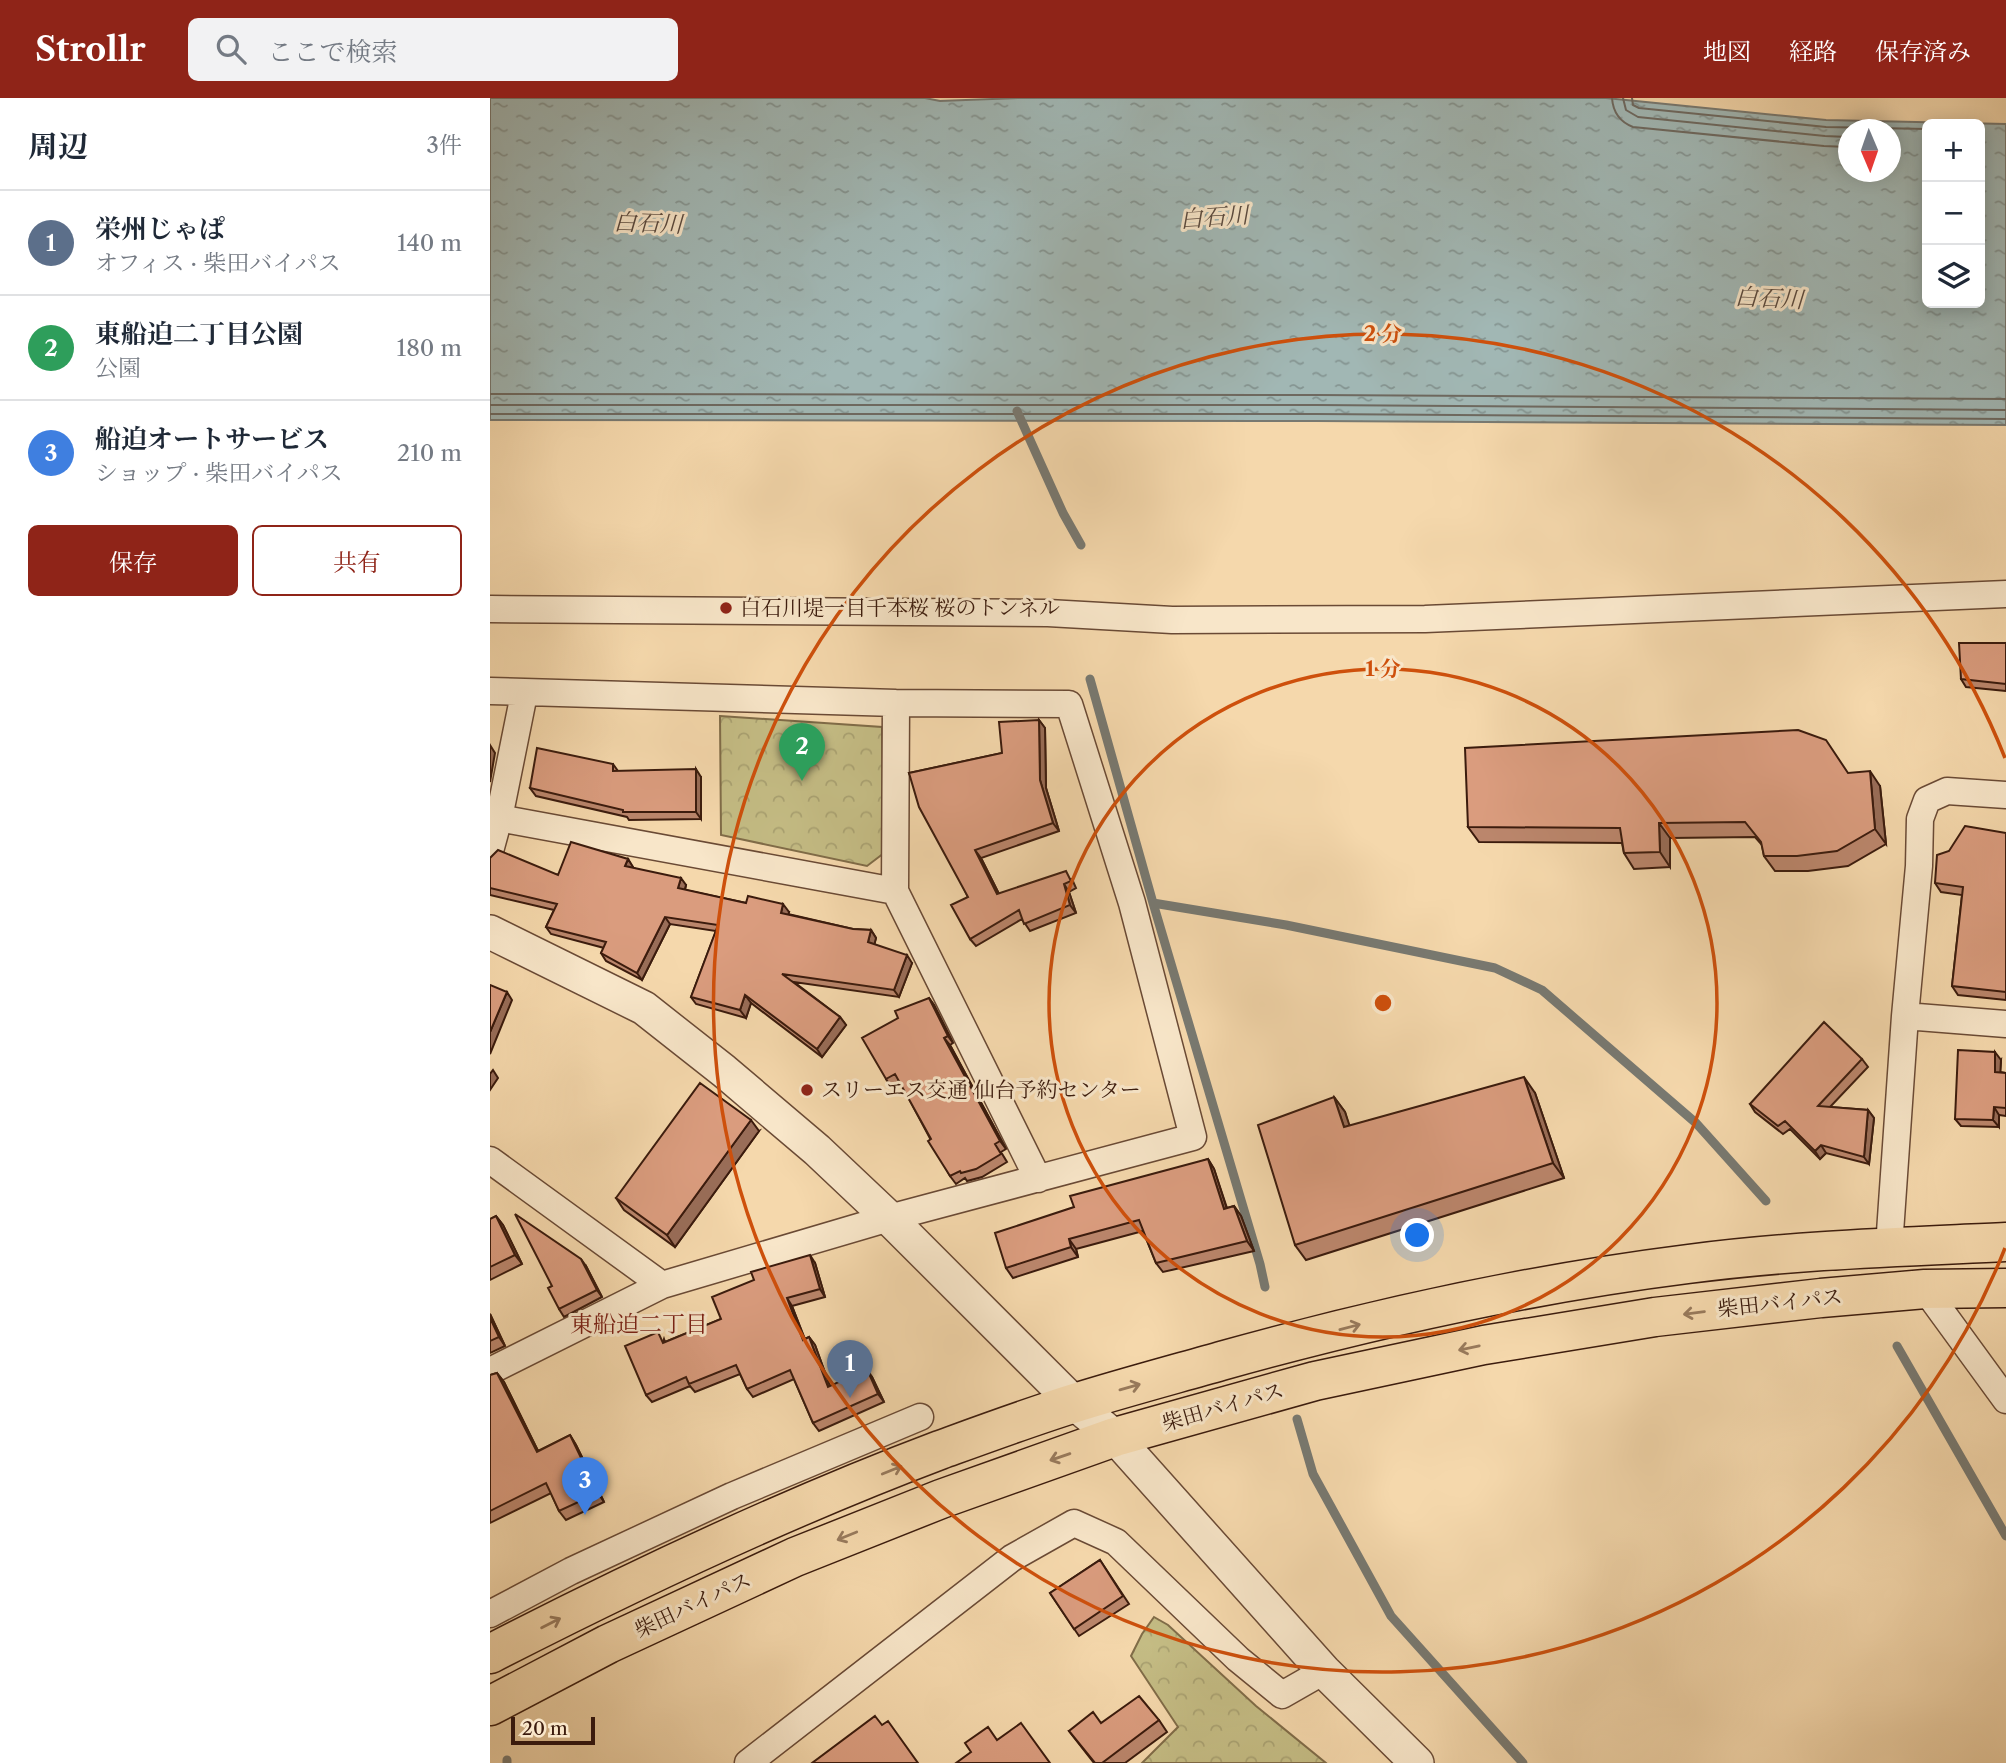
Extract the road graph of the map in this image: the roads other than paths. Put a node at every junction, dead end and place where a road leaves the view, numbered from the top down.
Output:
1 (2006, 594) edge
2 (490, 609) edge
3 (490, 691) edge
4 (524, 694) junction
5 (896, 703) junction
6 (2006, 795) edge
7 (499, 818) junction
8 (490, 851) edge
9 (895, 891) junction
10 (490, 932) edge
11 (1905, 1016) junction
12 (2006, 1024) edge
13 (490, 1160) edge
14 (1038, 1179) junction
15 (888, 1218) junction
16 (2006, 1242) edge
17 (1889, 1247) junction
18 (662, 1285) junction
19 (2006, 1288) edge
20 (1925, 1289) junction
21 (490, 1371) edge
22 (2006, 1400) edge
23 (1074, 1403) junction
24 (920, 1417) dead end
25 (1115, 1437) junction
26 (745, 1511) junction
27 (490, 1614) edge
28 (490, 1654) edge
29 (1324, 1671) junction
30 (490, 1706) edge
31 (748, 1763) edge
32 (1417, 1763) edge

1 - 2 street
3 - 4 street
4 - 5 street
4 - 7 street
5 - 9 street
5 - 14 street
6 - 11 street
7 - 8 street
7 - 9 street
9 - 14 street
10 - 15 street
11 - 12 street
11 - 17 street
13 - 18 street
14 - 15 street
15 - 18 street
15 - 23 street
16 - 17 highway, 柴田バイパス
23 -> 17 highway, 柴田バイパス
18 - 21 street
19 - 20 highway, 柴田バイパス
20 - 22 street
20 -> 25 highway, 柴田バイパス
23 - 25 street
26 -> 23 highway, 柴田バイパス
24 - 26 street
25 - 29 street
25 -> 30 highway, 柴田バイパス
26 - 27 street
28 -> 26 highway, 柴田バイパス
29 - 31 street
29 - 32 street

